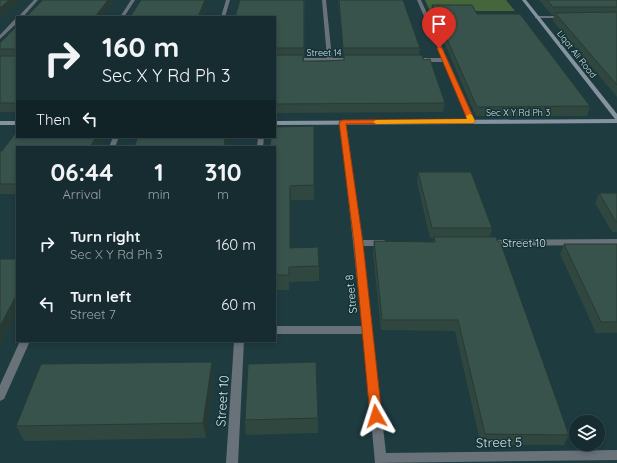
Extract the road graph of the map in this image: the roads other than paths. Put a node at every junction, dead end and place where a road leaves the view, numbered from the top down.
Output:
1 (36, 0) edge
2 (133, 0) edge
3 (228, 0) edge
4 (324, 0) edge
5 (419, 0) edge
6 (524, 0) edge
7 (21, 16) edge
8 (123, 16) edge
9 (223, 16) edge
10 (537, 17) junction
11 (569, 17) edge
12 (16, 21) edge
13 (0, 38) edge
14 (276, 60) edge
15 (330, 60) junction
16 (361, 60) edge
17 (414, 60) edge
18 (445, 60) junction
19 (617, 120) edge
20 (472, 121) junction
21 (276, 122) edge
22 (343, 122) junction
23 (0, 123) edge
24 (16, 123) edge
25 (617, 242) edge
26 (358, 243) junction
27 (390, 243) edge
28 (484, 243) edge
29 (276, 330) edge
30 (367, 330) junction
31 (25, 342) edge
32 (239, 342) edge
33 (0, 396) edge
34 (617, 455) edge
35 (381, 461) edge
36 (232, 463) edge

1 - 7 street
2 - 8 street
3 - 9 street
4 - 15 street
5 - 18 street
6 - 10 street, Liqat Ali Road
10 - 11 street
10 - 19 street, Liqat Ali Road
12 - 13 street
14 - 15 street, Street 14
15 - 16 street, Street 14
17 - 18 street
18 - 20 street
19 - 20 street, Sec X Y Rd Ph 3
20 - 22 street, Sec X Y Rd Ph 3
21 - 22 street, Sec X Y Rd Ph 3
22 - 26 street, Street 8
23 - 24 street
25 - 28 street, Street 10
26 - 27 street
26 - 30 street, Street 8
29 - 30 street
30 - 35 street, Street 8
31 - 33 street
32 - 36 street, Street 10
34 - 35 street, Street 5

